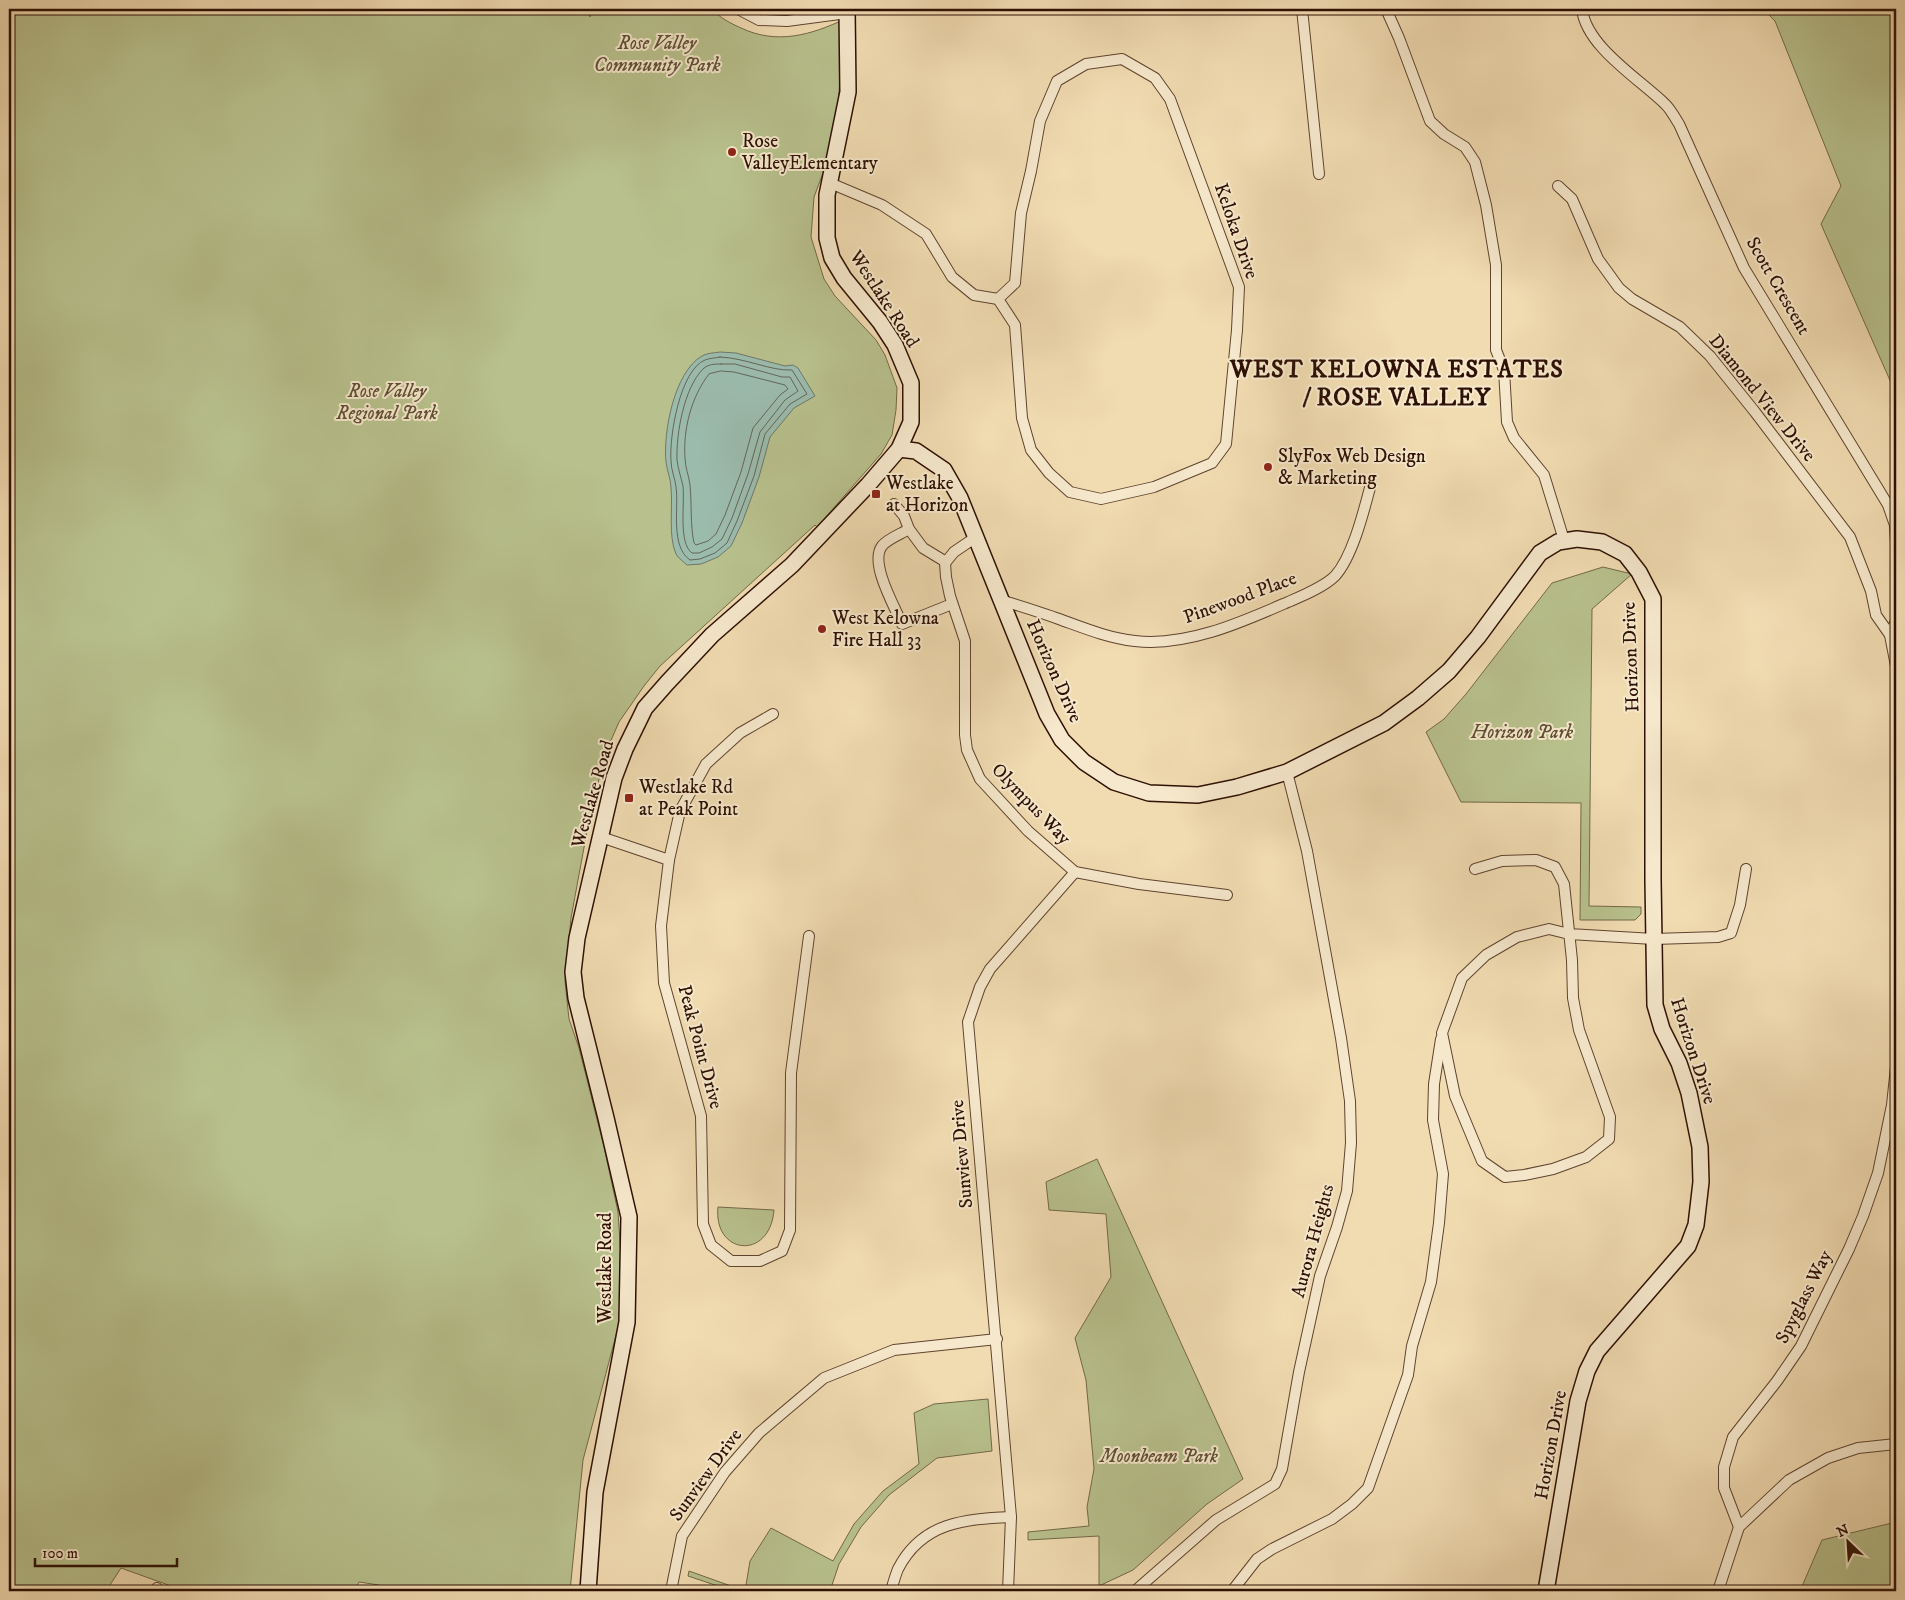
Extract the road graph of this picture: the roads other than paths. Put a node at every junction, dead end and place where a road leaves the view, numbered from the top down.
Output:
1 (738, 9) edge
2 (1302, 9) edge
3 (1386, 9) edge
4 (1582, 9) edge
5 (847, 11) edge
6 (1319, 174) dead end
7 (830, 183) junction
8 (1558, 186) dead end
9 (998, 299) junction
10 (898, 449) junction
11 (1371, 484) dead end
12 (894, 504) dead end
13 (908, 530) junction
14 (976, 537) junction
15 (1564, 540) junction
16 (1896, 542) edge
17 (946, 562) junction
18 (1001, 600) junction
19 (952, 604) junction
20 (1896, 621) edge
21 (1890, 635) junction
22 (1896, 666) edge
23 (773, 714) dead end
24 (1287, 772) junction
25 (601, 837) junction
26 (669, 860) junction
27 (1746, 869) dead end
28 (1475, 870) dead end
29 (1074, 872) junction
30 (1227, 895) dead end
31 (1569, 934) junction
32 (809, 936) dead end
33 (1654, 939) junction
34 (1442, 1033) junction
35 (1896, 1067) edge
36 (997, 1339) junction
37 (1896, 1444) edge
38 (1011, 1517) junction
39 (1739, 1527) junction
40 (588, 1591) edge
41 (671, 1591) edge
42 (891, 1591) edge
43 (1008, 1591) edge
44 (1135, 1591) edge
45 (1232, 1591) edge
46 (1546, 1591) edge
47 (1718, 1591) edge

1 - 5 street
2 - 6 street
3 - 15 street
4 - 16 street, Scott Crescent
5 - 7 street, Westlake Road
7 - 9 street
7 - 10 street, Westlake Road
8 - 21 street, Diamond View Drive
9 - 9 street, Keloka Drive
10 - 14 street, Horizon Drive
10 - 25 street, Westlake Road
11 - 18 street, Pinewood Place
12 - 13 street
13 - 17 street
13 - 19 street
14 - 17 street
14 - 18 street, Horizon Drive
15 - 24 street, Horizon Drive
15 - 33 street, Horizon Drive
17 - 19 street, Olympus Way
18 - 24 street, Horizon Drive
19 - 29 street, Olympus Way
20 - 21 street
21 - 22 street
23 - 26 street, Peak Point Drive
24 - 44 street, Aurora Heights
25 - 26 street
25 - 40 street, Westlake Road
26 - 32 street, Peak Point Drive
27 - 33 street
28 - 31 street
29 - 30 street, Olympus Way
29 - 36 street, Sunview Drive
31 - 33 street
31 - 34 street
31 - 34 street
33 - 46 street, Horizon Drive
34 - 45 street
35 - 39 street, Spyglass Way
36 - 38 street, Sunview Drive
36 - 41 street, Sunview Drive
37 - 39 street
38 - 42 street
38 - 43 street, Sunview Drive
39 - 47 street

